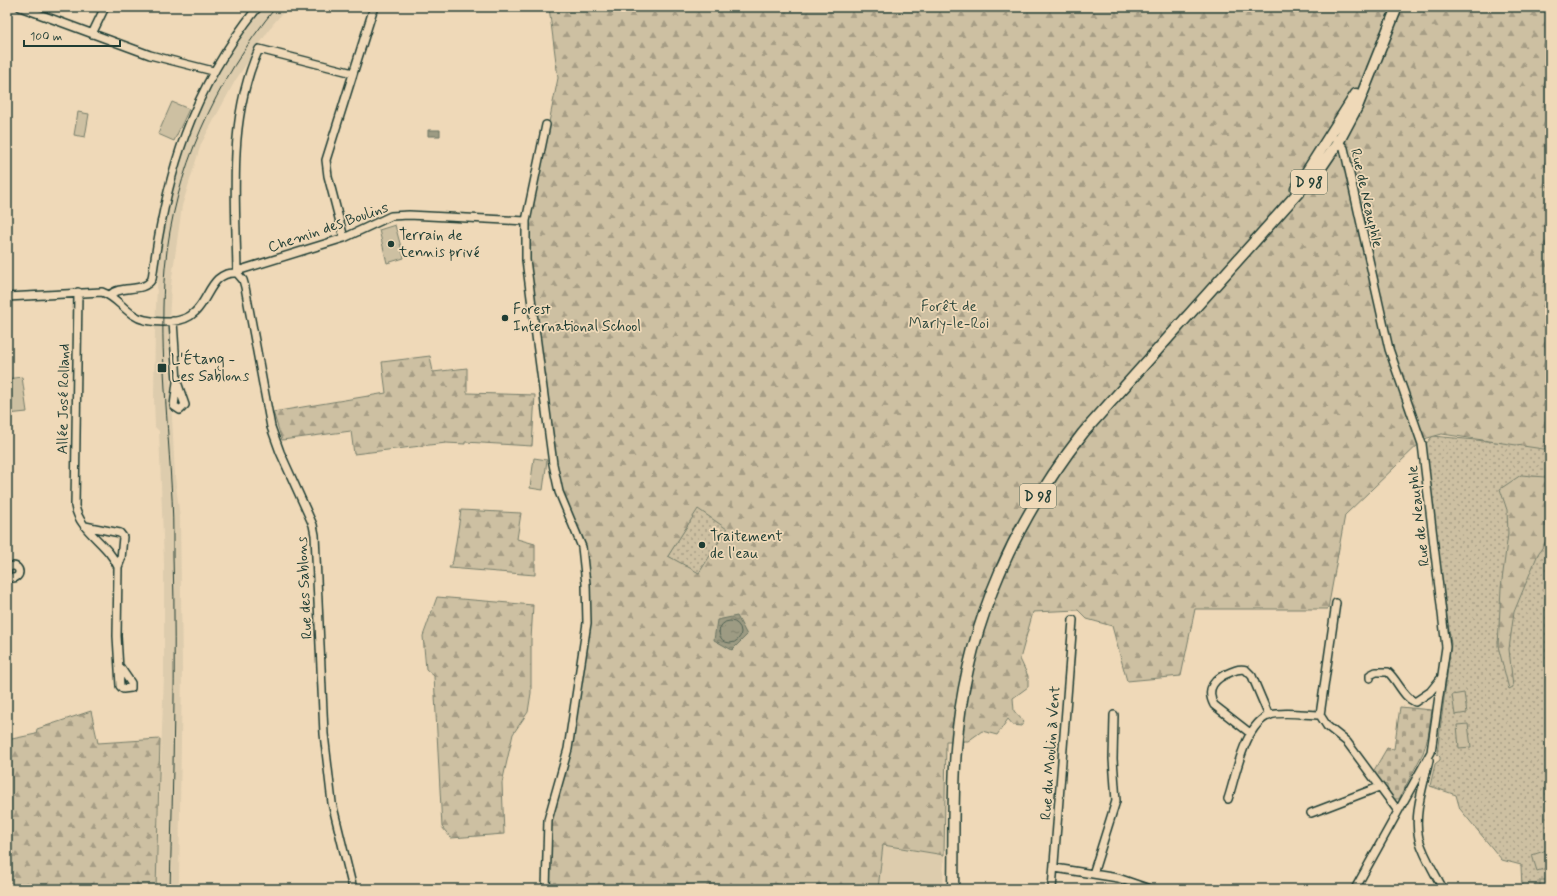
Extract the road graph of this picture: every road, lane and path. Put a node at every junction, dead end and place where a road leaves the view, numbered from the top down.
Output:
1 (20, 7) edge
2 (105, 7) edge
3 (258, 7) edge
4 (374, 7) edge
5 (1397, 7) edge
6 (92, 34) junction
7 (213, 71) junction
8 (353, 73) junction
9 (546, 125) dead end
10 (1335, 138) junction
11 (526, 221) junction
12 (344, 238) junction
13 (237, 272) junction
14 (78, 292) junction
15 (110, 295) junction
16 (7, 297) edge
17 (173, 321) junction
18 (177, 382) dead end
19 (84, 526) junction
20 (118, 567) junction
21 (1336, 603) dead end
22 (1073, 620) dead end
23 (120, 667) dead end
24 (1442, 677) junction
25 (1370, 678) dead end
26 (1114, 714) dead end
27 (1320, 715) junction
28 (1269, 716) junction
29 (1250, 732) junction
30 (1431, 752) junction
31 (1379, 787) junction
32 (1228, 799) dead end
33 (1398, 811) junction
34 (1311, 813) dead end
35 (1055, 868) junction
36 (1093, 874) junction
37 (354, 889) edge
38 (546, 889) edge
39 (953, 889) edge
40 (1052, 889) edge
41 (1150, 889) edge
42 (1354, 889) edge
43 (1443, 889) edge

1 - 6 street
2 - 6 street
3 - 7 street
4 - 8 street
5 - 10 main road, D 98
6 - 7 street
7 - 15 street
8 - 12 street
8 - 13 street
9 - 11 street
10 - 24 street, Rue de Neauphle
10 - 39 main road, D 98
11 - 12 street, Chemin des Boulins
11 - 38 street
12 - 13 street, Chemin des Boulins
13 - 17 street, Chemin des Boulins
13 - 37 street, Rue des Sablons
14 - 15 street
14 - 16 street
14 - 19 street, Allée José Rolland
15 - 17 street
17 - 18 street
19 - 20 street
19 - 20 street
20 - 23 street
21 - 27 street
22 - 35 street, Rue du Moulin à Vent
24 - 25 street
24 - 30 street, Rue de Neauphle
26 - 36 street
27 - 28 street
27 - 31 street
28 - 29 street
28 - 29 street
29 - 32 street
30 - 33 street, Rue de Neauphle
30 - 43 street
31 - 33 street
31 - 34 street
33 - 42 street, Rue de Neauphle
35 - 36 street
35 - 40 street, Rue du Moulin à Vent
36 - 41 street

